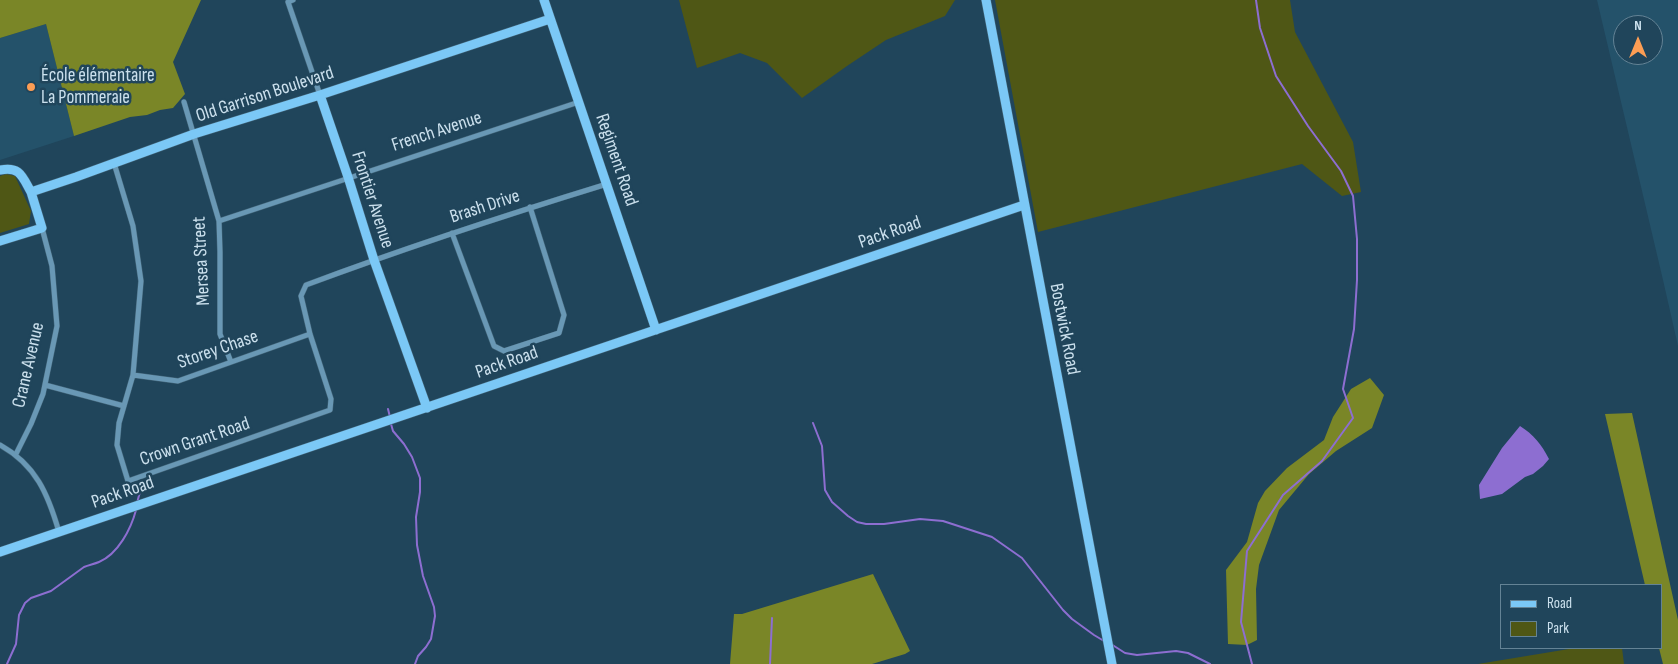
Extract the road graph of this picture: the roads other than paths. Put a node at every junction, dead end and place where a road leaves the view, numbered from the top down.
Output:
1 (544, 0) edge
2 (986, 0) edge
3 (290, 1) edge
4 (550, 19) junction
5 (320, 95) junction
6 (184, 102) dead end
7 (580, 102) junction
8 (194, 134) junction
9 (114, 163) junction
10 (0, 170) edge
11 (348, 177) junction
12 (607, 184) junction
13 (31, 192) junction
14 (1024, 205) junction
15 (530, 207) junction
16 (219, 221) junction
17 (42, 228) junction
18 (452, 233) junction
19 (0, 241) edge
20 (374, 260) junction
21 (656, 330) junction
22 (310, 334) junction
23 (231, 362) junction
24 (134, 375) junction
25 (45, 385) junction
26 (124, 406) junction
27 (427, 408) junction
28 (0, 445) edge
29 (16, 454) junction
30 (60, 532) junction
31 (0, 552) edge
32 (1112, 664) edge

1 - 4 street, Regiment Road
2 - 14 street, Bostwick Road
3 - 5 street, Frontier Avenue
4 - 5 street, Old Garrison Boulevard
4 - 7 street, Regiment Road
5 - 8 street, Old Garrison Boulevard
5 - 11 street, Frontier Avenue
6 - 8 street, Mersea Street
7 - 11 street, French Avenue
7 - 12 street, Regiment Road
8 - 9 street, Old Garrison Boulevard
8 - 16 street, Mersea Street
9 - 13 street, Old Garrison Boulevard
9 - 24 street, Crown Grant Road
10 - 13 street
11 - 16 street, French Avenue
11 - 20 street, Frontier Avenue
12 - 15 street, Brash Drive
12 - 21 street, Regiment Road
13 - 17 street, Crane Avenue
14 - 21 street, Pack Road
14 - 32 street, Bostwick Road
15 - 18 street, Brash Drive
15 - 18 street
16 - 23 street, Mersea Street
17 - 19 street
17 - 25 street, Crane Avenue
18 - 20 street, Brash Drive
20 - 22 street, Crown Grant Road
20 - 27 street, Frontier Avenue
21 - 27 street, Pack Road
22 - 23 street, Storey Chase
22 - 26 street, Crown Grant Road
23 - 24 street, Storey Chase
24 - 26 street, Crown Grant Road
25 - 26 street
25 - 29 street, Crane Avenue
27 - 30 street, Pack Road
28 - 29 street
29 - 30 street
30 - 31 street, Pack Road

